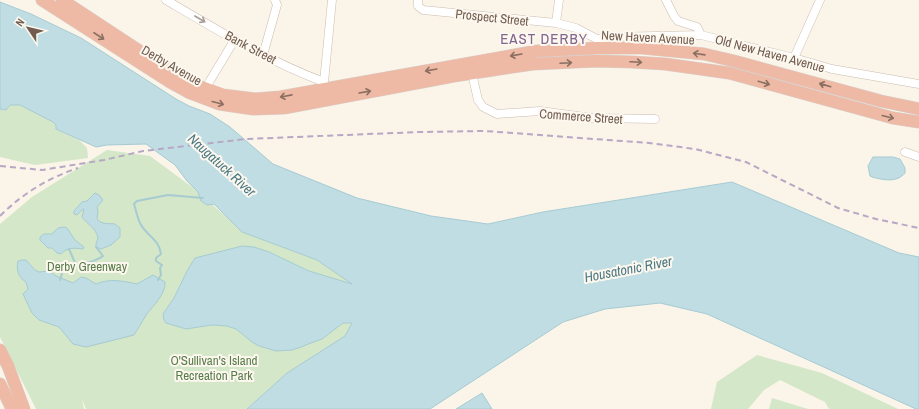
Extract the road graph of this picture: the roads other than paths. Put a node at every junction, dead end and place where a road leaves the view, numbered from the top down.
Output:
1 (42, 0) edge
2 (62, 0) edge
3 (166, 0) edge
4 (275, 0) edge
5 (332, 0) edge
6 (418, 0) edge
7 (559, 0) edge
8 (666, 0) edge
9 (820, 0) edge
10 (78, 16) junction
11 (556, 24) junction
12 (700, 35) junction
13 (235, 39) junction
14 (597, 43) junction
15 (264, 55) junction
16 (794, 58) junction
17 (597, 61) junction
18 (471, 68) junction
19 (161, 70) junction
20 (919, 84) edge
21 (205, 89) junction
22 (325, 90) junction
23 (862, 96) junction
24 (858, 108) junction
25 (919, 108) edge
26 (655, 119) dead end
27 (919, 122) edge
28 (905, 152) dead end
29 (919, 157) edge
30 (0, 350) edge
31 (0, 362) edge
32 (0, 384) edge
33 (12, 409) edge
34 (23, 409) edge

1 - 10 highway, Derby Avenue
2 - 10 highway, Derby Avenue
3 -> 13 street, Bank Street
4 - 15 street
5 - 22 street
6 - 11 street, Prospect Street
7 - 11 street
8 - 12 street
9 - 16 street
10 - 19 highway, Derby Avenue
11 - 14 street, Prospect Street
12 - 14 street, Old New Haven Avenue
12 - 16 street, Old New Haven Avenue
13 - 15 street, Bank Street
13 - 21 street
14 - 17 street
14 -> 18 highway, New Haven Avenue
23 -> 14 highway, New Haven Avenue
15 - 22 street, Bank Street
16 - 20 street, Old New Haven Avenue
18 -> 17 highway, New Haven Avenue
17 -> 24 highway, New Haven Avenue
18 - 22 highway, New Haven Avenue
18 - 26 street, Commerce Street
19 - 21 highway, Derby Avenue
19 -> 22 highway, Derby Avenue
22 -> 21 highway, Derby Avenue
23 - 24 highway
23 - 25 highway, New Haven Avenue
24 -> 27 highway, New Haven Avenue
28 - 29 street
30 - 34 highway
31 - 34 highway
32 - 33 highway

